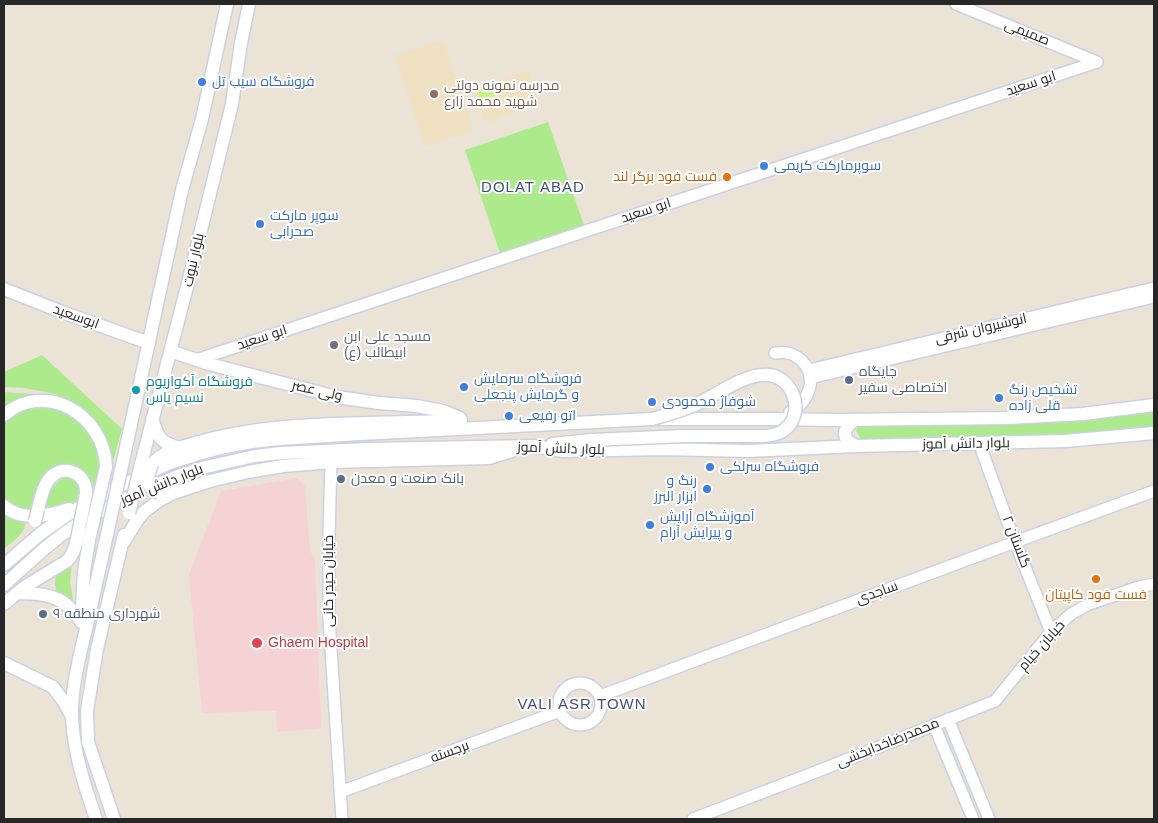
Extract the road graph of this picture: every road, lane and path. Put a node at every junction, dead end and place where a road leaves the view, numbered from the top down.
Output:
1 (227, 4) edge
2 (248, 4) edge
3 (956, 4) edge
4 (219, 38) junction
5 (240, 43) junction
6 (1097, 62) joint
7 (1154, 288) edge
8 (4, 289) edge
9 (1154, 297) edge
10 (1013, 326) junction
11 (149, 343) junction
12 (170, 351) junction
13 (775, 353) dead end
14 (196, 360) junction
15 (809, 374) junction
16 (1154, 405) edge
17 (4, 415) edge
18 (652, 419) junction
19 (772, 419) junction
20 (152, 420) junction
21 (465, 420) junction
22 (854, 420) junction
23 (520, 426) junction
24 (1154, 433) edge
25 (529, 446) junction
26 (856, 446) junction
27 (179, 448) junction
28 (982, 451) dead end
29 (331, 462) junction
30 (146, 464) junction
31 (1154, 491) edge
32 (173, 493) junction
33 (87, 498) junction
34 (4, 506) edge
35 (83, 540) junction
36 (1015, 542) junction
37 (123, 544) junction
38 (4, 556) edge
39 (4, 565) edge
40 (1154, 584) edge
41 (4, 585) edge
42 (18, 593) junction
43 (4, 604) edge
44 (81, 621) junction
45 (1051, 632) junction
46 (82, 646) junction
47 (4, 663) edge
48 (600, 696) junction
49 (995, 701) joint
50 (560, 711) junction
51 (72, 719) junction
52 (948, 719) junction
53 (934, 725) junction
54 (340, 792) junction
55 (96, 819) edge
56 (114, 819) edge
57 (342, 819) edge
58 (693, 819) edge
59 (973, 819) edge
60 (989, 819) edge

1 - 4 main road, بلوار نبوت
2 - 5 main road, بلوار نبوت
3 - 6 street, صمیمی
4 - 5 main road
4 - 11 main road, بلوار نبوت
5 - 12 main road, بلوار نبوت
6 - 14 street, ابو سعید
7 - 10 street, انوشیروان شرقی
8 - 11 main road, ابوسعید
9 - 10 street, انوشیروان شرقی
10 - 15 street, انوشیروان شرقی
11 - 46 main road, بلوار نبوت, bridge
12 - 14 main road, ولی عصر
12 - 20 main road, بلوار نبوت
13 - 15 street
14 - 21 main road, ولی عصر
15 - 19 street
16 - 22 main road, بلوار دانش آموز
17 - 35 main road, bridge
18 - 19 main road, بلوار دانش آموز
18 - 23 main road, بلوار دانش آموز
18 - 25 main road, bridge
19 - 22 main road, بلوار دانش آموز
20 - 27 main road
20 - 30 main road, بلوار نبوت
21 - 23 main road
21 - 27 main road
22 - 26 main road
23 - 33 main road, بلوار دانش آموز
24 - 26 main road, بلوار دانش آموز
25 - 26 main road, بلوار دانش آموز
25 - 29 main road
25 - 41 main road, بلوار دانش آموز
27 - 30 main road
28 - 36 street, گلستان ۲
29 - 32 main road
29 - 54 street, خیابان حیدر خانی
30 - 32 main road, bridge
30 - 37 main road, بلوار نبوت, bridge
31 - 36 street, ساجدی
32 - 37 main road
33 - 34 main road
33 - 35 main road, bridge
33 - 38 main road
33 - 39 main road, بلوار دانش آموز
35 - 42 main road
35 - 44 main road
36 - 45 street, گلستان ۲
36 - 48 street, ساجدی
37 - 56 main road
40 - 45 street, خیابان خیام
42 - 43 main road
42 - 44 main road
44 - 46 main road
45 - 49 street, خیابان خیام
46 - 51 main road
47 - 51 main road
48 - 50 street
48 - 50 street
49 - 52 street, محمدرضاخدابخشی
50 - 54 street, برجسته
51 - 55 main road
52 - 53 street, محمدرضاخدابخشی
52 - 60 street
53 - 58 street, محمدرضاخدابخشی
53 - 59 street
54 - 57 street, خیابان حیدر خانی

